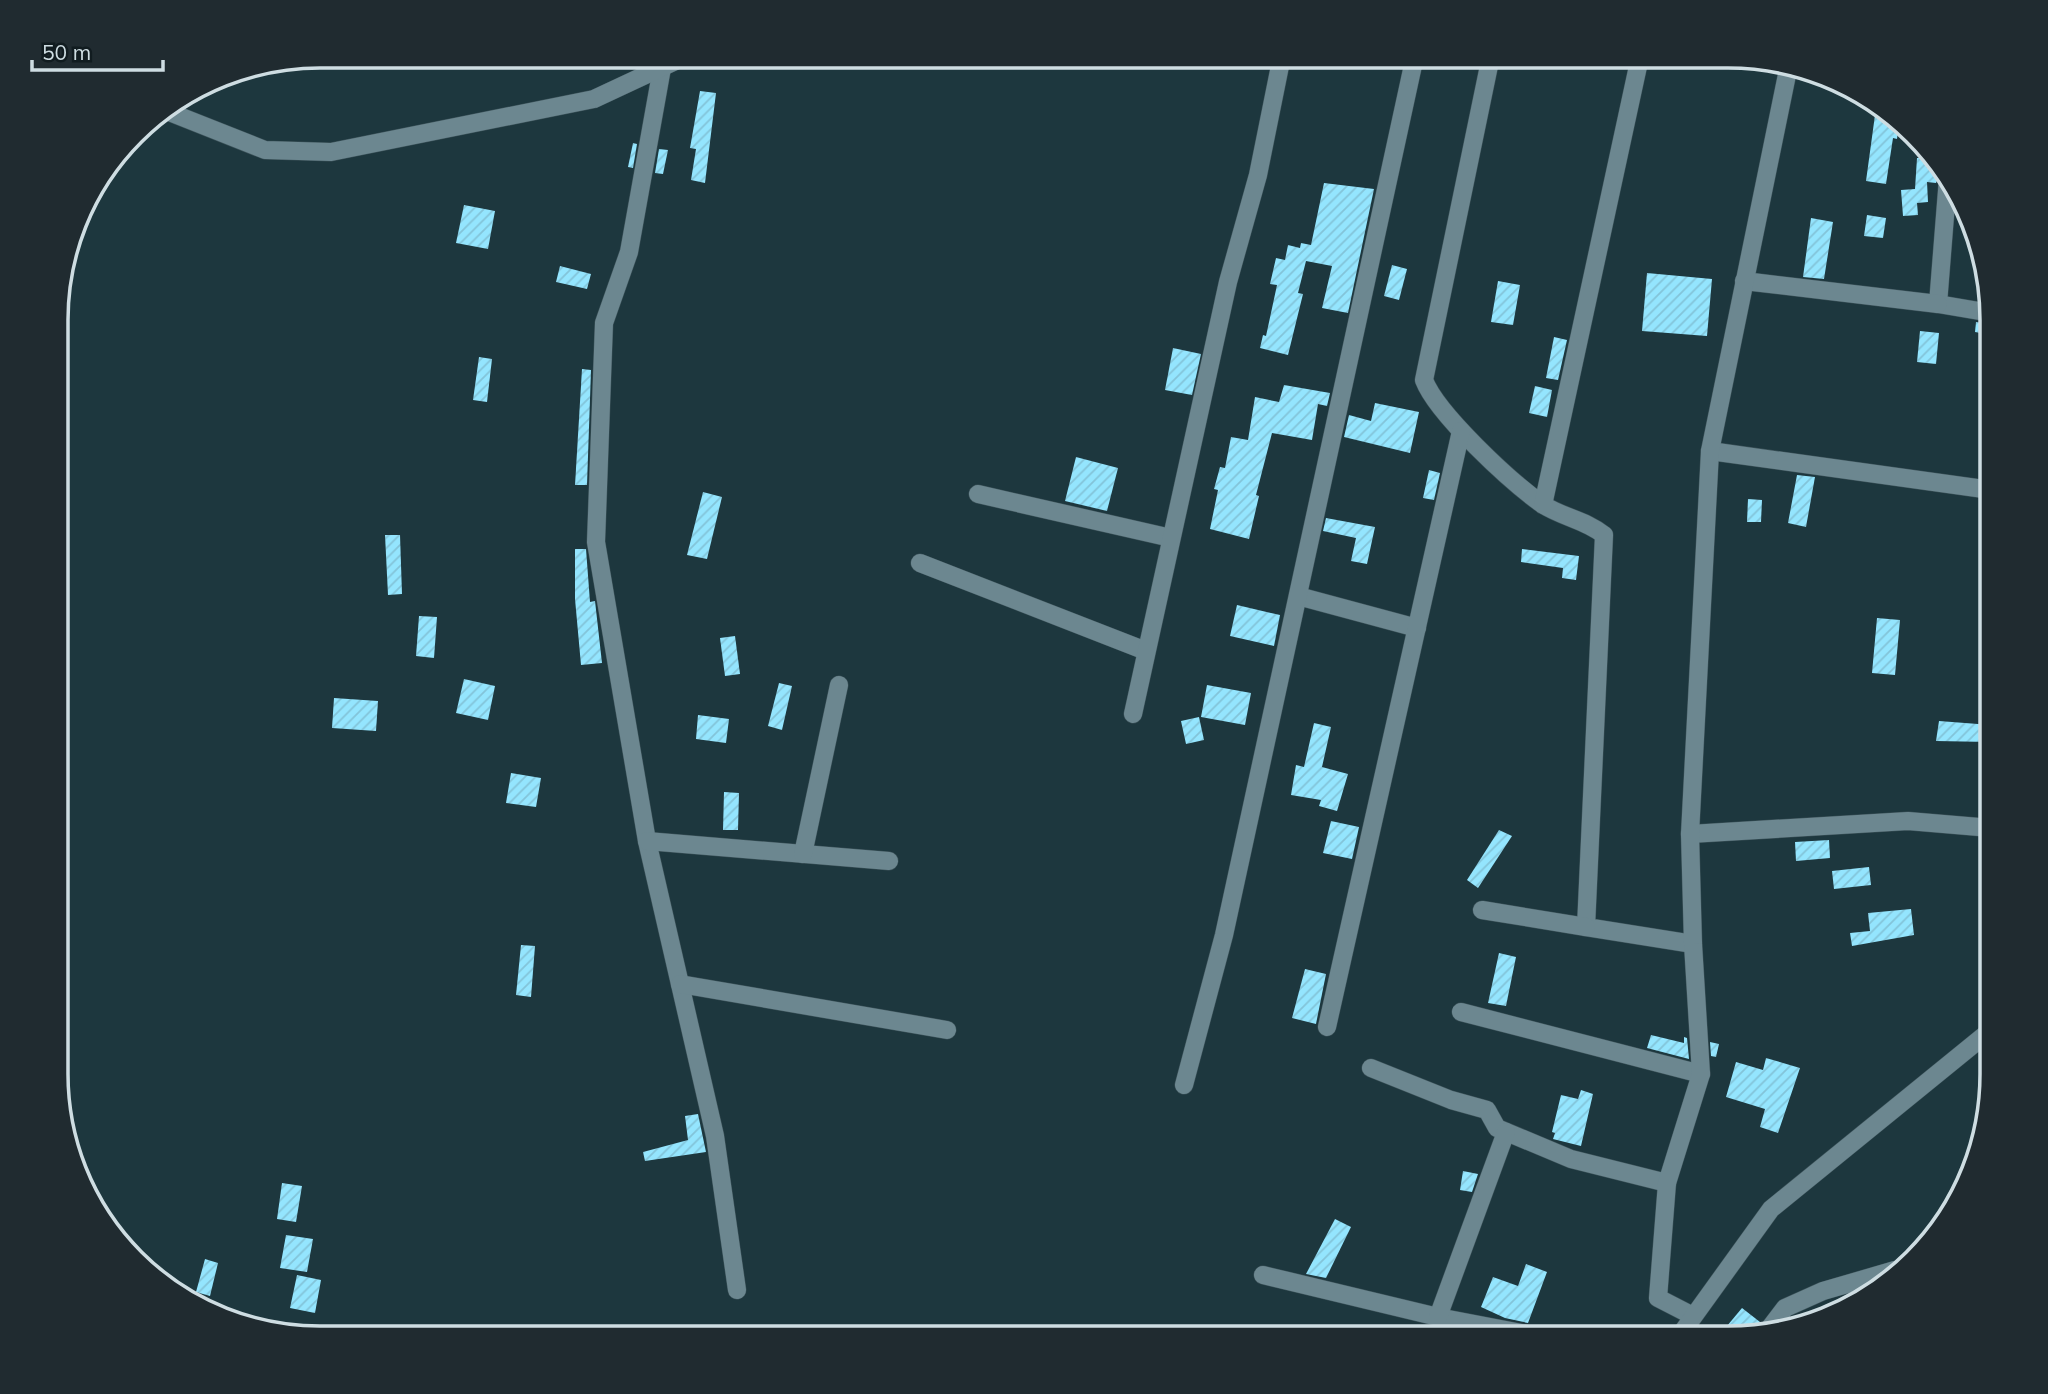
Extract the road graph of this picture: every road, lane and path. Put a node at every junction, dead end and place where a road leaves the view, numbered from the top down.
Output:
1 (662, 68) joint
2 (1280, 68) edge
3 (1412, 68) edge
4 (1489, 68) edge
5 (1638, 68) edge
6 (1787, 75) edge
7 (175, 114) edge
8 (1947, 195) edge
9 (1744, 281) junction
10 (1938, 304) junction
11 (1979, 311) edge
12 (1461, 431) junction
13 (1710, 451) junction
14 (1980, 488) edge
15 (978, 494) dead end
16 (1543, 505) junction
17 (1171, 538) junction
18 (920, 563) dead end
19 (1298, 596) junction
20 (1417, 628) junction
21 (1146, 651) junction
22 (839, 685) dead end
23 (1133, 714) dead end
24 (1980, 827) edge
25 (1690, 834) junction
26 (647, 841) junction
27 (803, 854) junction
28 (889, 861) dead end
29 (1482, 910) dead end
30 (1586, 927) junction
31 (1693, 944) junction
32 (680, 984) junction
33 (1461, 1012) dead end
34 (1327, 1027) dead end
35 (947, 1030) dead end
36 (1980, 1040) edge
37 (1371, 1068) dead end
38 (1702, 1074) junction
39 (1184, 1085) dead end
40 (1506, 1132) junction
41 (1667, 1183) junction
42 (1882, 1273) edge
43 (1263, 1275) dead end
44 (737, 1290) dead end
45 (1693, 1316) junction
46 (1438, 1317) junction
47 (1775, 1321) edge
48 (1485, 1326) edge
49 (1686, 1326) edge

1 - 7 street
1 - 26 street
2 - 17 street
3 - 19 street
4 - 12 street
5 - 16 street
6 - 9 street
8 - 10 street
9 - 10 street
9 - 13 street
10 - 11 street
12 - 16 street
12 - 20 street
13 - 14 street
13 - 25 street
15 - 17 street
16 - 30 street
17 - 21 street
18 - 21 street
19 - 20 street
19 - 39 street
20 - 34 street
21 - 23 street
22 - 27 street
24 - 25 street
25 - 31 street
26 - 27 street
26 - 32 street
27 - 28 street
29 - 30 street
30 - 31 street
31 - 38 street
32 - 35 street
32 - 44 street
33 - 38 street
36 - 45 street
37 - 40 street
38 - 41 street
40 - 41 street
40 - 46 street
41 - 45 street
42 - 47 street
43 - 46 street
45 - 49 street
46 - 48 street

